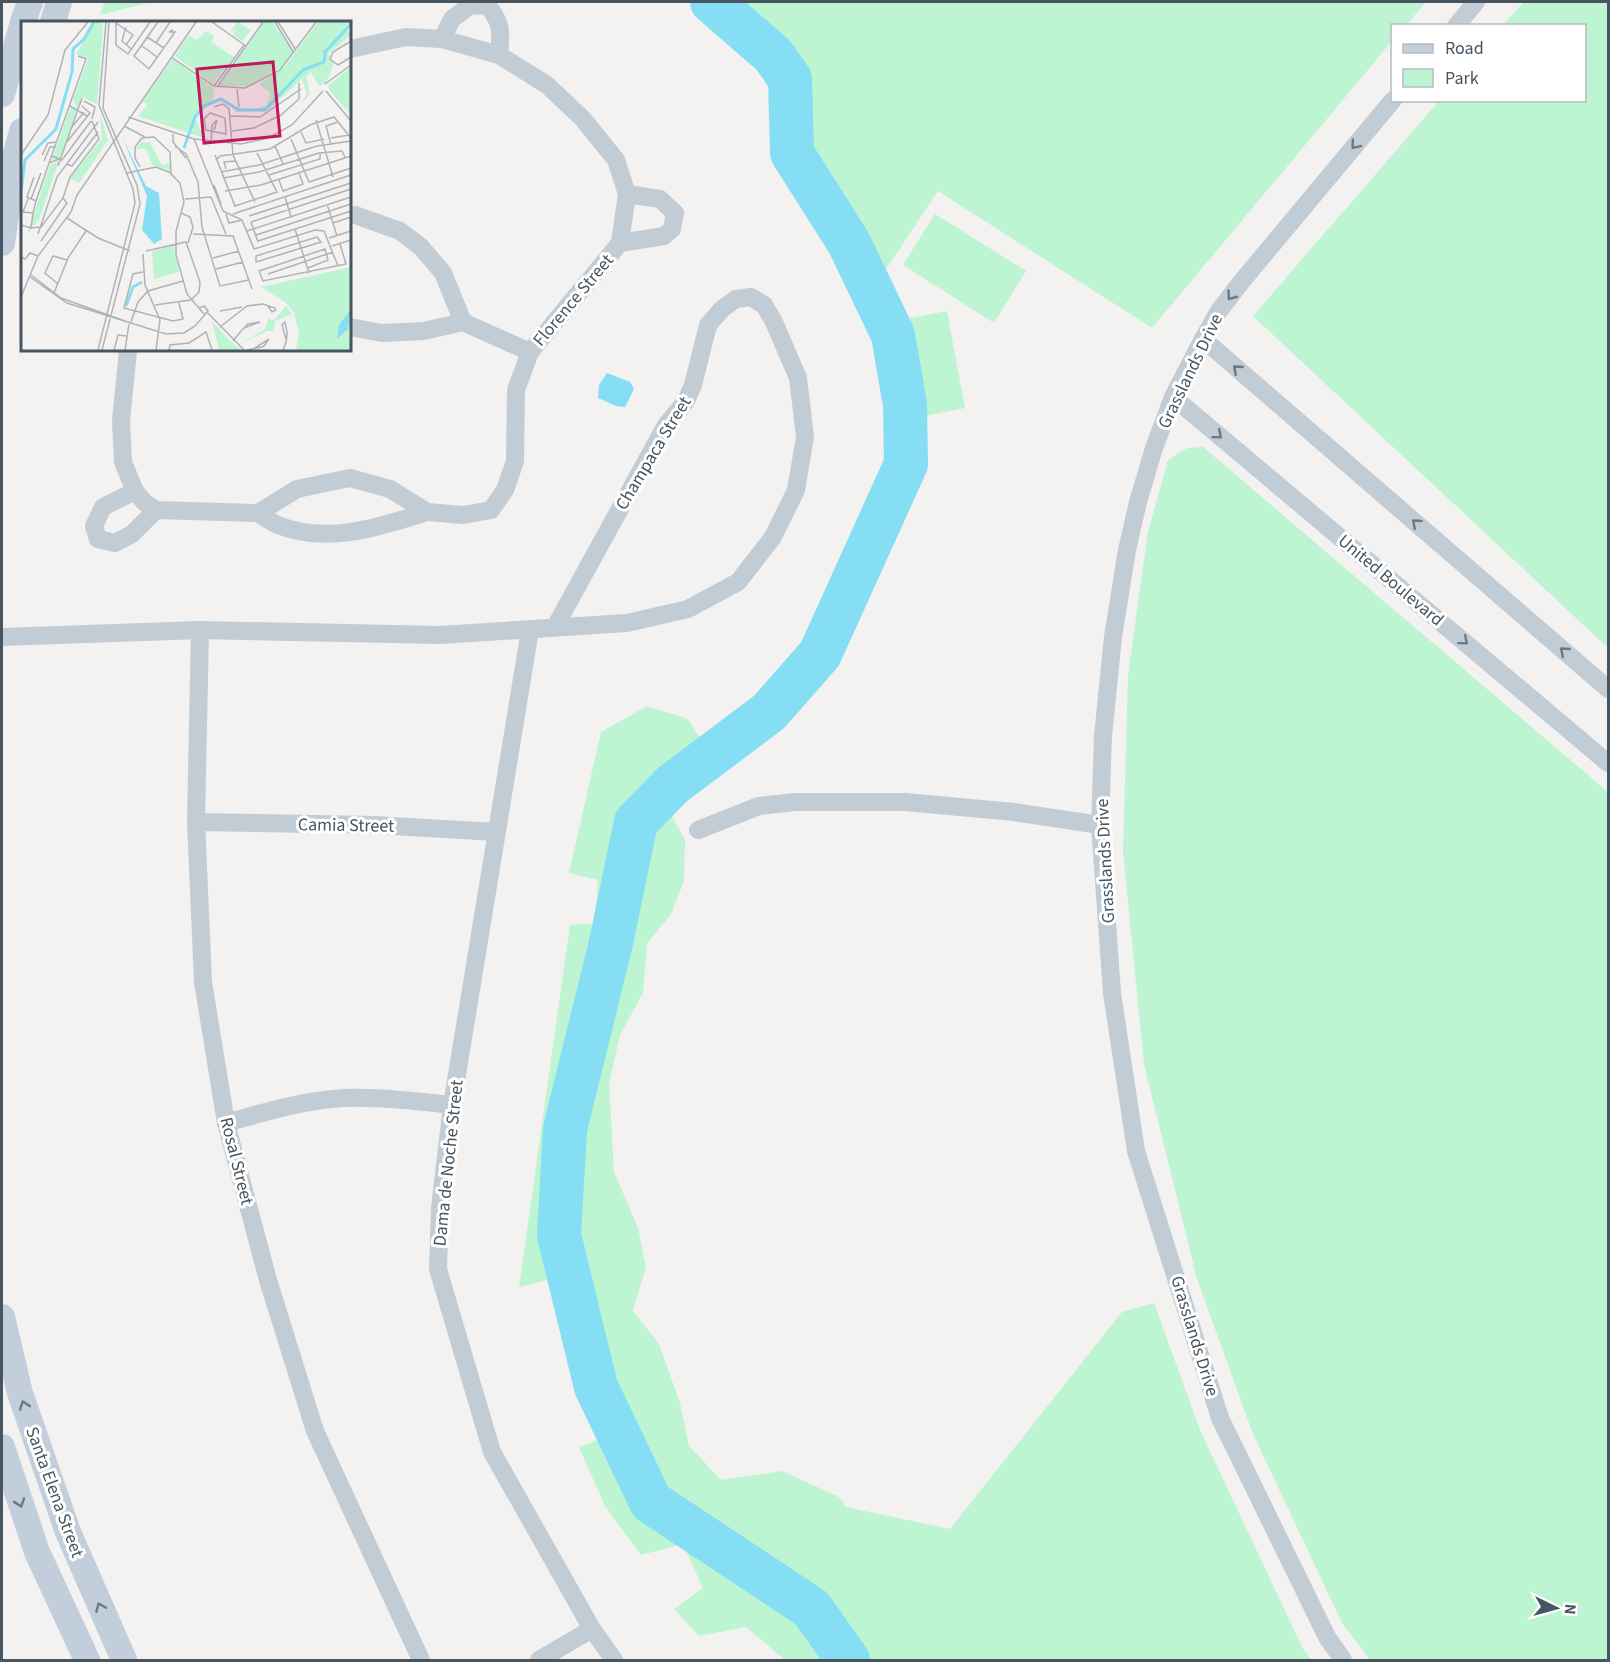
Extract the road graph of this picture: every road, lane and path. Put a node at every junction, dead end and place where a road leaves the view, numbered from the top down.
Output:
1 (30, 2) edge
2 (59, 2) edge
3 (1476, 2) edge
4 (24, 21) edge
5 (53, 21) edge
6 (1458, 24) edge
7 (21, 31) edge
8 (442, 39) junction
9 (351, 49) edge
10 (499, 55) junction
11 (2, 94) edge
12 (1391, 102) edge
13 (21, 134) edge
14 (13, 161) edge
15 (627, 194) junction
16 (351, 215) edge
17 (2, 243) edge
18 (620, 243) junction
19 (463, 322) junction
20 (351, 327) edge
21 (1203, 339) junction
22 (128, 351) edge
23 (530, 352) junction
24 (1173, 397) junction
25 (135, 491) junction
26 (156, 510) junction
27 (427, 512) junction
28 (258, 513) junction
29 (555, 627) junction
30 (200, 630) junction
31 (530, 630) junction
32 (2, 637) edge
33 (1608, 689) edge
34 (1608, 763) edge
35 (196, 822) junction
36 (1101, 825) junction
37 (698, 830) dead end
38 (496, 832) junction
39 (452, 1105) junction
40 (226, 1123) junction
41 (2, 1317) edge
42 (2, 1447) edge
43 (592, 1629) junction
44 (87, 1660) edge
45 (124, 1660) edge
46 (421, 1660) edge
47 (539, 1660) edge
48 (614, 1660) edge
49 (1343, 1660) edge

1 - 4 street
2 - 5 street
3 - 6 street
7 - 11 street
8 - 9 street, Florence Street
8 - 10 street, Florence Street
8 - 10 street
10 - 15 street, Florence Street
12 -> 21 street, Grasslands Drive
13 - 14 street
14 - 17 street
15 - 18 street, Florence Street
15 - 18 street
16 - 19 street
18 - 23 street, Florence Street
19 - 20 street
19 - 23 street
21 - 24 street, Grasslands Drive
33 -> 21 street
22 - 25 street
23 - 27 street, Florence Street
24 -> 34 street, United Boulevard
24 - 36 street, Grasslands Drive
25 - 26 street
25 - 26 street
26 - 28 street
27 - 28 street
27 - 28 street, Florence Street
29 - 29 street, Champaca Street
29 - 31 street, Champaca Street
30 - 31 street, Champaca Street
30 - 32 street, Champaca Street
30 - 35 street, Rosal Street
31 - 38 street, Dama de Noche Street
35 - 38 street, Camia Street
35 - 40 street, Rosal Street
36 - 37 street
36 - 49 street, Grasslands Drive
38 - 39 street, Dama de Noche Street
39 - 40 street
39 - 43 street, Dama de Noche Street
40 - 46 street, Rosal Street
45 -> 41 street, Santa Elena Street
42 -> 44 street, Santa Elena Street
43 - 47 street
43 - 48 street, Dama de Noche Street

